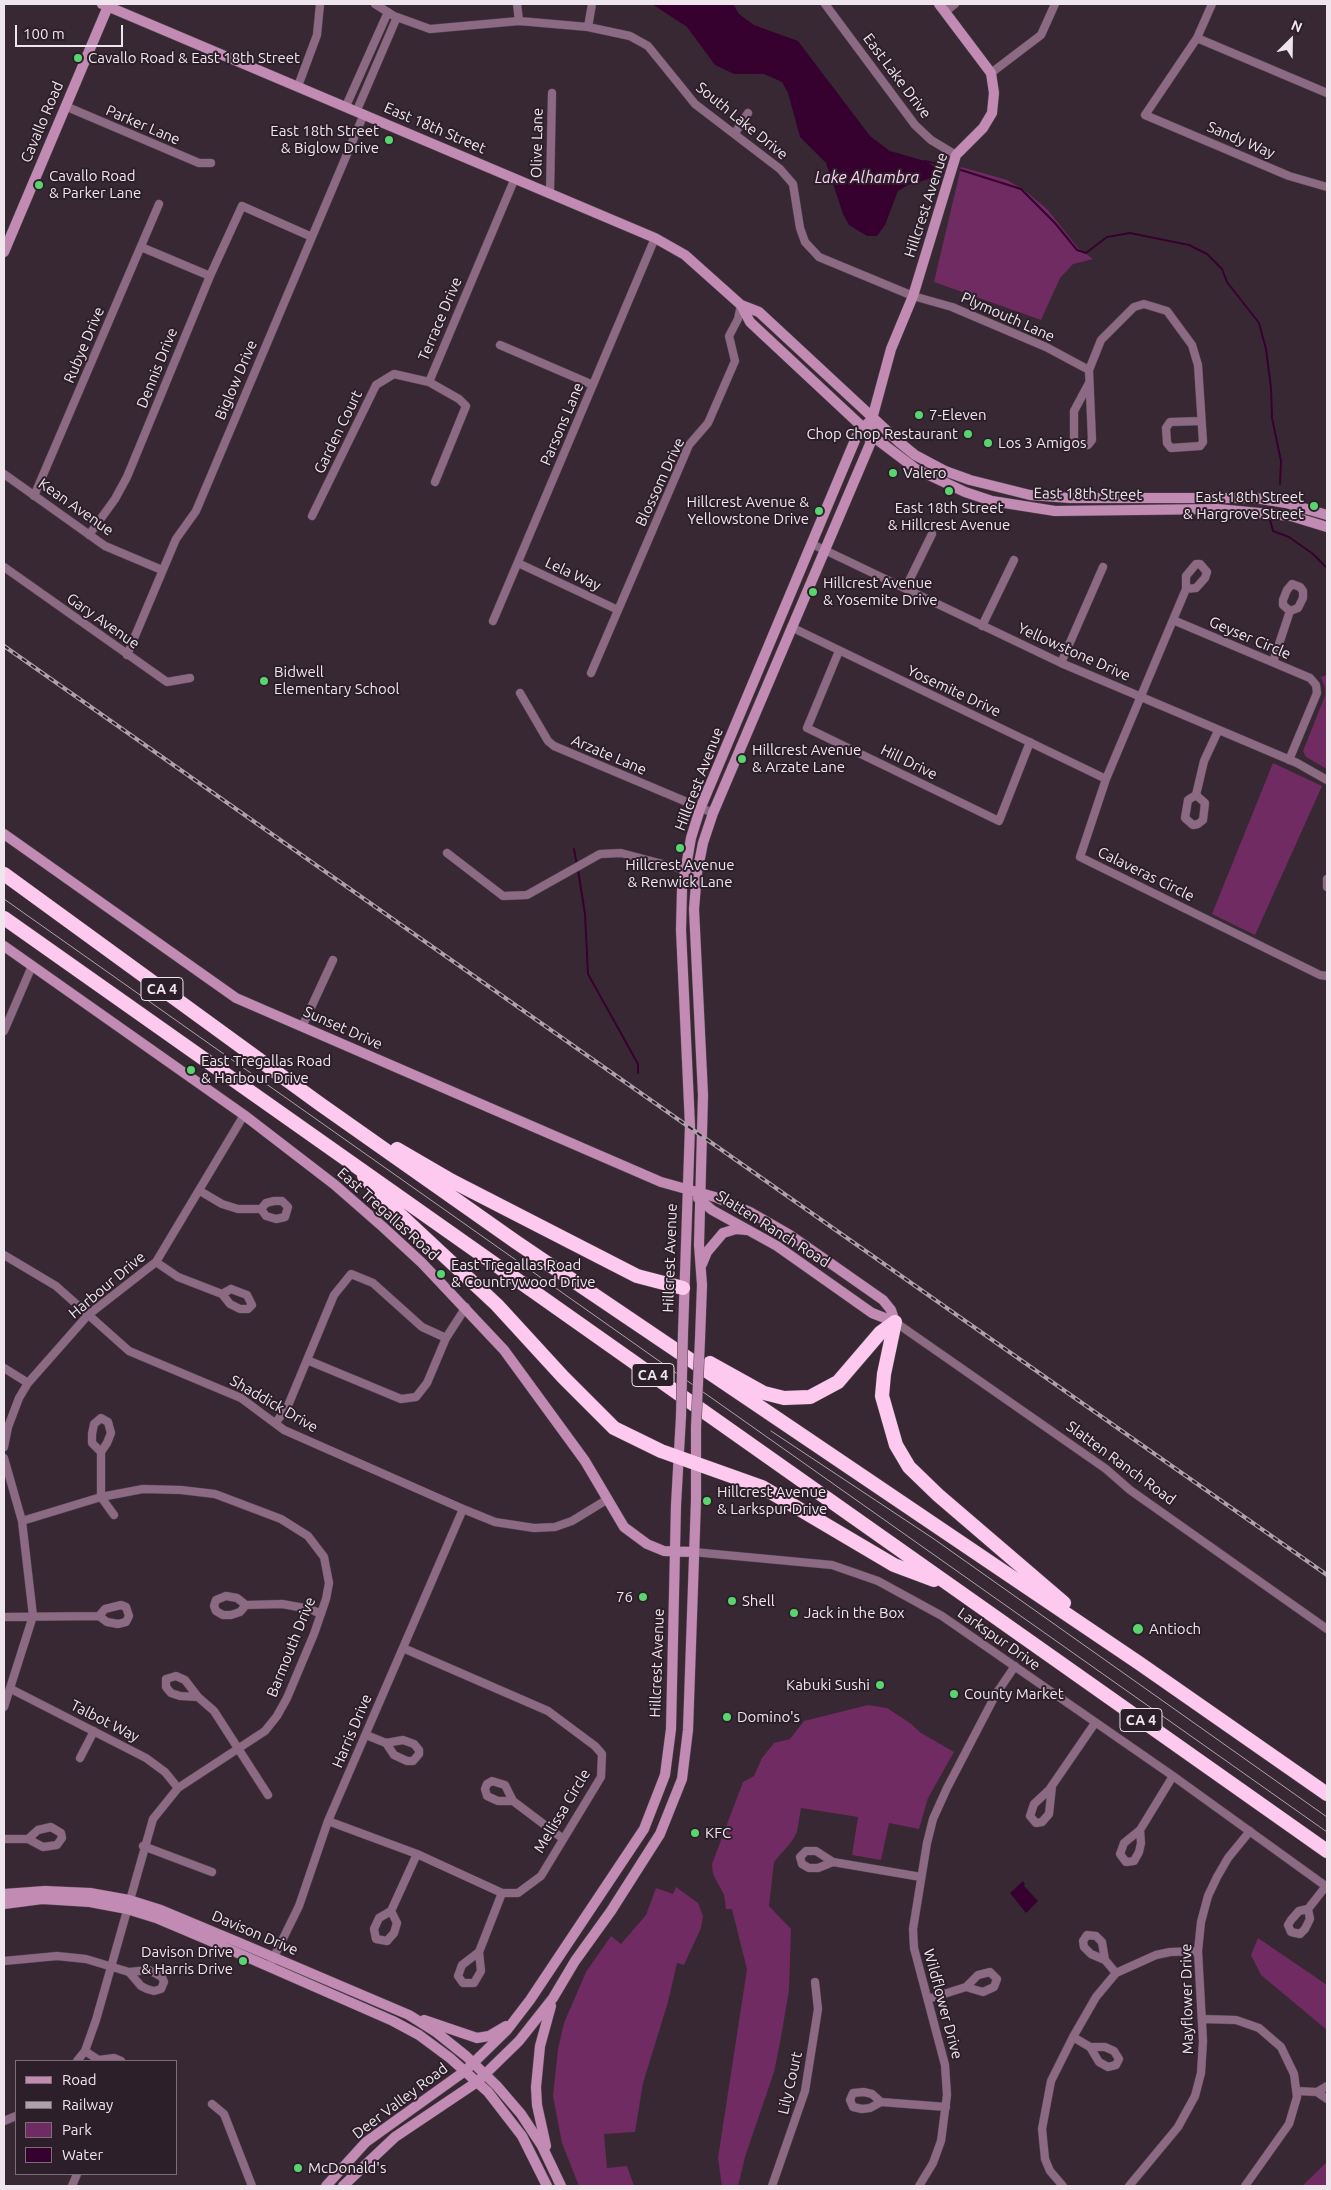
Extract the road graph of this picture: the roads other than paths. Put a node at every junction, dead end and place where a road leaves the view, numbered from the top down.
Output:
1 (320, 4) edge
2 (375, 4) edge
3 (517, 4) edge
4 (592, 4) edge
5 (826, 4) edge
6 (955, 4) edge
7 (1055, 4) edge
8 (1212, 4) edge
9 (106, 5) edge
10 (942, 8) edge
11 (393, 15) junction
12 (519, 21) junction
13 (588, 27) junction
14 (1198, 38) junction
15 (991, 74) junction
16 (298, 86) junction
17 (552, 93) dead end
18 (1327, 93) edge
19 (65, 106) junction
20 (346, 106) junction
21 (360, 112) junction
22 (748, 113) dead end
23 (735, 133) junction
24 (956, 155) junction
25 (211, 163) dead end
26 (515, 178) junction
27 (1327, 187) edge
28 (550, 193) junction
29 (159, 204) dead end
30 (312, 237) junction
31 (655, 238) junction
32 (141, 247) junction
33 (4, 252) edge
34 (210, 276) junction
35 (913, 296) junction
36 (741, 305) junction
37 (500, 345) dead end
38 (1089, 370) junction
39 (429, 382) junction
40 (1089, 383) junction
41 (593, 385) junction
42 (872, 419) junction
43 (1201, 421) junction
44 (867, 431) junction
45 (4, 474) edge
46 (435, 482) dead end
47 (34, 496) junction
48 (1327, 515) edge
49 (312, 516) dead end
50 (1327, 527) edge
51 (932, 534) dead end
52 (89, 535) junction
53 (812, 544) junction
54 (824, 550) junction
55 (1014, 560) dead end
56 (518, 563) junction
57 (4, 567) edge
58 (1103, 567) dead end
59 (162, 570) junction
60 (906, 588) junction
61 (1186, 589) dead end
62 (618, 610) junction
63 (1290, 612) dead end
64 (1173, 620) junction
65 (493, 621) dead end
66 (982, 626) junction
67 (791, 627) junction
68 (839, 651) junction
69 (127, 654) junction
70 (1273, 662) junction
71 (1061, 663) junction
72 (591, 673) dead end
73 (190, 678) dead end
74 (520, 693) dead end
75 (1141, 697) junction
76 (1218, 731) junction
77 (1030, 742) junction
78 (1290, 760) junction
79 (1106, 779) junction
80 (1327, 780) edge
81 (1196, 795) dead end
82 (700, 809) junction
83 (712, 813) junction
84 (4, 834) edge
85 (447, 853) dead end
86 (685, 871) junction
87 (697, 873) junction
88 (4, 874) edge
89 (1327, 879) edge
90 (1327, 887) edge
91 (4, 918) edge
92 (4, 946) edge
93 (332, 960) dead end
94 (32, 966) junction
95 (1327, 976) edge
96 (302, 1027) junction
97 (4, 1031) edge
98 (320, 1104) junction
99 (244, 1116) junction
100 (350, 1161) junction
101 (688, 1189) junction
102 (200, 1191) junction
103 (701, 1197) junction
104 (261, 1209) dead end
105 (751, 1231) junction
106 (4, 1255) edge
107 (156, 1262) junction
108 (701, 1268) junction
109 (683, 1288) junction
110 (222, 1294) dead end
111 (466, 1308) junction
112 (614, 1308) junction
113 (88, 1315) junction
114 (896, 1322) junction
115 (446, 1338) junction
116 (308, 1360) junction
117 (4, 1368) edge
118 (28, 1383) junction
119 (276, 1422) junction
120 (4, 1446) edge
121 (101, 1452) dead end
122 (678, 1457) junction
123 (4, 1458) edge
124 (697, 1465) junction
125 (101, 1497) junction
126 (608, 1498) junction
127 (464, 1509) junction
128 (114, 1515) dead end
129 (22, 1521) junction
130 (676, 1550) junction
131 (693, 1552) junction
132 (955, 1589) junction
133 (246, 1605) dead end
134 (321, 1614) junction
135 (33, 1616) junction
136 (99, 1616) dead end
137 (4, 1617) edge
138 (1327, 1629) edge
139 (1104, 1638) junction
140 (403, 1648) junction
141 (1015, 1666) junction
142 (11, 1689) junction
143 (198, 1697) dead end
144 (4, 1708) edge
145 (1095, 1723) junction
146 (94, 1731) junction
147 (366, 1734) junction
148 (386, 1743) dead end
149 (238, 1750) junction
150 (80, 1758) dead end
151 (1173, 1776) junction
152 (1052, 1786) dead end
153 (178, 1788) junction
154 (1327, 1794) edge
155 (268, 1795) dead end
156 (513, 1801) dead end
157 (328, 1821) junction
158 (1140, 1830) dead end
159 (1250, 1831) junction
160 (562, 1838) junction
161 (4, 1839) edge
162 (28, 1839) dead end
163 (144, 1846) junction
164 (1327, 1850) edge
165 (416, 1854) junction
166 (832, 1862) dead end
167 (212, 1872) dead end
168 (921, 1877) junction
169 (1327, 1887) edge
170 (502, 1893) junction
171 (4, 1894) edge
172 (4, 1904) edge
173 (128, 1904) junction
174 (1308, 1909) dead end
175 (391, 1911) dead end
176 (1198, 1951) junction
177 (478, 1952) dead end
178 (1105, 1960) dead end
179 (4, 1961) edge
180 (272, 1961) junction
181 (112, 1966) junction
182 (129, 1972) dead end
183 (1116, 1973) junction
184 (815, 1982) dead end
185 (966, 1987) dead end
186 (554, 1998) junction
187 (928, 1999) junction
188 (409, 2015) junction
189 (1202, 2019) junction
190 (515, 2020) junction
191 (1073, 2037) junction
192 (1090, 2047) dead end
193 (85, 2051) junction
194 (78, 2060) edge
195 (99, 2060) edge
196 (119, 2060) edge
197 (475, 2063) junction
198 (465, 2071) junction
199 (486, 2074) junction
200 (477, 2082) junction
201 (1327, 2086) edge
202 (1297, 2091) junction
203 (1317, 2092) junction
204 (1327, 2099) edge
205 (881, 2102) dead end
206 (212, 2104) dead end
207 (946, 2107) junction
208 (549, 2158) junction
209 (252, 2186) edge
210 (326, 2186) edge
211 (343, 2186) edge
212 (547, 2186) edge
213 (561, 2186) edge
214 (772, 2186) edge
215 (921, 2186) edge
216 (1063, 2186) edge
217 (1129, 2186) edge
218 (1245, 2186) edge

1 - 16 street
2 - 11 street, South Lake Drive
3 - 12 street
4 - 13 street
5 - 24 street, East Lake Drive
6 - 10 street
7 - 15 street
8 - 14 street
9 - 16 main road, East 18th Street
9 - 19 main road, Cavallo Road
10 - 15 main road
11 - 12 street, South Lake Drive
11 - 20 street
11 - 21 street, Biglow Drive
12 - 13 street, South Lake Drive
13 - 23 street, South Lake Drive
14 - 18 street
14 - 27 street, Sandy Way
15 - 24 main road, Hillcrest Avenue
16 - 20 main road, East 18th Street
17 - 28 street, Olive Lane
19 - 25 street, Parker Lane
19 - 33 main road, Cavallo Road
20 - 21 main road, East 18th Street
21 - 26 main road, East 18th Street
21 - 30 street, Biglow Drive
22 - 23 street
23 - 35 street, South Lake Drive
24 - 35 main road, Hillcrest Avenue
26 - 28 main road, East 18th Street
26 - 39 street, Terrace Drive
28 - 31 main road, East 18th Street
29 - 32 street, Rubye Drive
30 - 34 street, Dennis Drive
30 - 59 street, Biglow Drive
31 - 36 main road, East 18th Street
31 - 41 street, Parsons Lane
32 - 34 street
32 - 47 street, Rubye Drive
34 - 52 street, Dennis Drive
35 - 38 street, Plymouth Lane
35 - 42 main road, Hillcrest Avenue
36 - 42 main road, East 18th Street
36 - 44 main road, East 18th Street
36 - 62 street, Blossom Drive
37 - 41 street
38 - 40 street
38 - 43 street
39 - 46 street, Terrace Drive
39 - 49 street, Garden Court
40 - 40 street
41 - 56 street, Parsons Lane
42 - 44 main road, Hillcrest Avenue
42 - 48 main road, East 18th Street
43 - 43 street
44 - 50 main road, East 18th Street
44 - 53 main road, Hillcrest Avenue
44 - 54 main road, Hillcrest Avenue
45 - 47 street, Kean Avenue
47 - 52 street, Kean Avenue
51 - 60 street
52 - 59 street, Kean Avenue
53 - 54 street, Yellowstone Drive
53 - 82 main road, Hillcrest Avenue
54 - 60 street, Yellowstone Drive
54 - 67 main road, Hillcrest Avenue
55 - 66 street
56 - 62 street, Lela Way
56 - 65 street, Parsons Lane
57 - 69 street, Gary Avenue
58 - 71 street
59 - 69 street, Biglow Drive
60 - 66 street, Yellowstone Drive
61 - 64 street
62 - 72 street, Blossom Drive
63 - 70 street
64 - 70 street, Geyser Circle
64 - 75 street
66 - 71 street, Yellowstone Drive
67 - 68 street, Yosemite Drive
67 - 83 main road, Hillcrest Avenue
68 - 77 street, Yosemite Drive
68 - 77 street, Hill Drive
69 - 73 street, Gary Avenue
70 - 78 street, Geyser Circle
71 - 75 street, Yellowstone Drive
74 - 82 street, Arzate Lane
75 - 76 street, Yellowstone Drive
75 - 79 street, Calaveras Circle
76 - 78 street, Yellowstone Drive
76 - 81 street
77 - 79 street, Yosemite Drive
78 - 80 street, Yellowstone Drive
79 - 95 street, Calaveras Circle
82 - 83 street, Arzate Lane
82 - 86 main road, Hillcrest Avenue
83 - 87 main road, Hillcrest Avenue
84 - 96 main road, Sunset Drive
85 - 86 street
86 - 87 street
86 - 101 main road, Hillcrest Avenue
87 - 103 main road, Hillcrest Avenue
88 - 98 highway, CA 4
89 - 90 street
91 - 100 highway, CA 4
92 - 94 main road, East Tregallas Road
93 - 96 street
94 - 97 street
94 - 99 main road, East Tregallas Road
96 - 101 main road, Sunset Drive
98 - 109 highway
98 - 112 highway, CA 4
99 - 102 street, Harbour Drive
99 - 111 main road, East Tregallas Road
100 - 122 highway
100 - 132 highway, CA 4
101 - 103 main road, Sunset Drive
101 - 109 main road, Hillcrest Avenue
102 - 104 street
102 - 107 street, Harbour Drive
103 - 105 main road, Slatten Ranch Road
103 - 108 main road, Hillcrest Avenue
103 - 114 main road, Slatten Ranch Road
105 - 108 main road
105 - 114 main road, Slatten Ranch Road
106 - 113 street, Shaddick Drive
107 - 110 street
107 - 113 street, Harbour Drive
108 - 124 main road, Hillcrest Avenue, bridge
109 - 122 main road, Hillcrest Avenue, bridge
111 - 115 street
111 - 126 main road, East Tregallas Road
112 - 114 highway
112 - 139 highway, CA 4
113 - 118 street, Harbour Drive
113 - 119 street, Shaddick Drive
114 - 138 street, Slatten Ranch Road
114 - 139 highway
115 - 116 street
115 - 116 street
116 - 119 street
117 - 118 street
118 - 120 street, Harbour Drive
119 - 127 street, Shaddick Drive
121 - 125 street
122 - 124 highway
122 - 130 main road, Hillcrest Avenue
123 - 129 street
124 - 131 main road, Hillcrest Avenue
124 - 132 highway
125 - 128 street
125 - 129 street, Barmouth Drive
125 - 134 street, Barmouth Drive
126 - 127 street, Shaddick Drive
126 - 130 main road, East Tregallas Road
127 - 140 street, Harris Drive
129 - 135 street
130 - 131 main road, East Tregallas Road
130 - 190 main road, Hillcrest Avenue
131 - 141 street, Larkspur Drive
131 - 186 main road, Hillcrest Avenue
132 - 164 highway, CA 4
133 - 134 street
134 - 149 street, Barmouth Drive
135 - 136 street
135 - 137 street
135 - 142 street
139 - 154 highway, CA 4
140 - 147 street, Harris Drive
140 - 160 street, Mellissa Circle
141 - 145 street, Larkspur Drive
141 - 168 street, Wildflower Drive
142 - 144 street
142 - 146 street, Talbot Way
143 - 149 street
145 - 151 street, Larkspur Drive
145 - 152 street
146 - 150 street
146 - 153 street, Talbot Way
147 - 148 street
147 - 157 street, Harris Drive
149 - 153 street, Barmouth Drive
149 - 155 street
151 - 158 street
151 - 159 street, Larkspur Drive
153 - 163 street, Barmouth Drive
156 - 160 street
157 - 165 street
157 - 180 street, Harris Drive
159 - 169 street, Larkspur Drive
159 - 176 street, Mayflower Drive
160 - 170 street, Mellissa Circle
161 - 162 street
163 - 167 street
163 - 173 street, Barmouth Drive
165 - 170 street
165 - 175 street
166 - 168 street
168 - 187 street, Wildflower Drive
169 - 174 street
170 - 177 street
171 - 173 main road, Davison Drive
172 - 173 main road, Davison Drive
173 - 180 main road, Davison Drive
173 - 181 street, Barmouth Drive
176 - 183 street
176 - 189 street, Mayflower Drive
178 - 183 street
179 - 181 street
180 - 188 main road, Davison Drive
180 - 198 main road, Davison Drive
181 - 182 street
181 - 193 street, Barmouth Drive
183 - 191 street
184 - 214 street, Lily Court
185 - 187 street
186 - 199 main road, Hillcrest Avenue
186 - 208 main road
187 - 207 street, Wildflower Drive
188 - 190 main road
188 - 197 main road, Davison Drive
189 - 202 street
189 - 217 street, Mayflower Drive
190 - 197 main road, Hillcrest Avenue
191 - 192 street
191 - 216 street
193 - 194 street, Barmouth Drive
193 - 195 street
195 - 196 street
197 - 198 main road, Deer Valley Road
197 - 199 main road
198 - 200 main road
198 - 210 main road, Deer Valley Road
199 - 200 main road, Deer Valley Road
199 - 208 main road
200 - 211 main road, Deer Valley Road
200 - 212 main road
201 - 203 street
202 - 203 street
202 - 218 street
203 - 204 street
205 - 207 street
206 - 209 street
207 - 215 street, Wildflower Drive
208 - 213 main road

